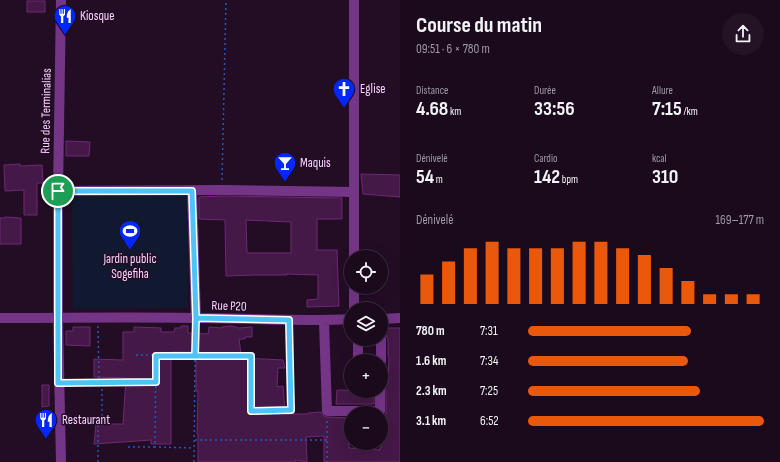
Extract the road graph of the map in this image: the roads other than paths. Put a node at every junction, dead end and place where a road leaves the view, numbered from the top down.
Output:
1 (61, 0) edge
2 (354, 0) edge
3 (58, 191) junction
4 (192, 191) junction
5 (354, 192) junction
6 (354, 250) edge
7 (0, 318) edge
8 (58, 318) junction
9 (196, 318) junction
10 (388, 318) edge
11 (400, 318) edge
12 (344, 319) edge
13 (324, 320) junction
14 (380, 398) edge
15 (61, 462) edge

1 - 3 street, Rue des Terminalias
2 - 5 street
3 - 4 street
3 - 8 street, Rue des Terminalias
4 - 5 street
4 - 9 street
5 - 6 street
7 - 8 street, Rue P20
8 - 9 street, Rue P20
8 - 15 street, Rue des Terminalias
9 - 13 street, Rue P20
10 - 11 street
12 - 13 street, Rue P20
13 - 14 street

